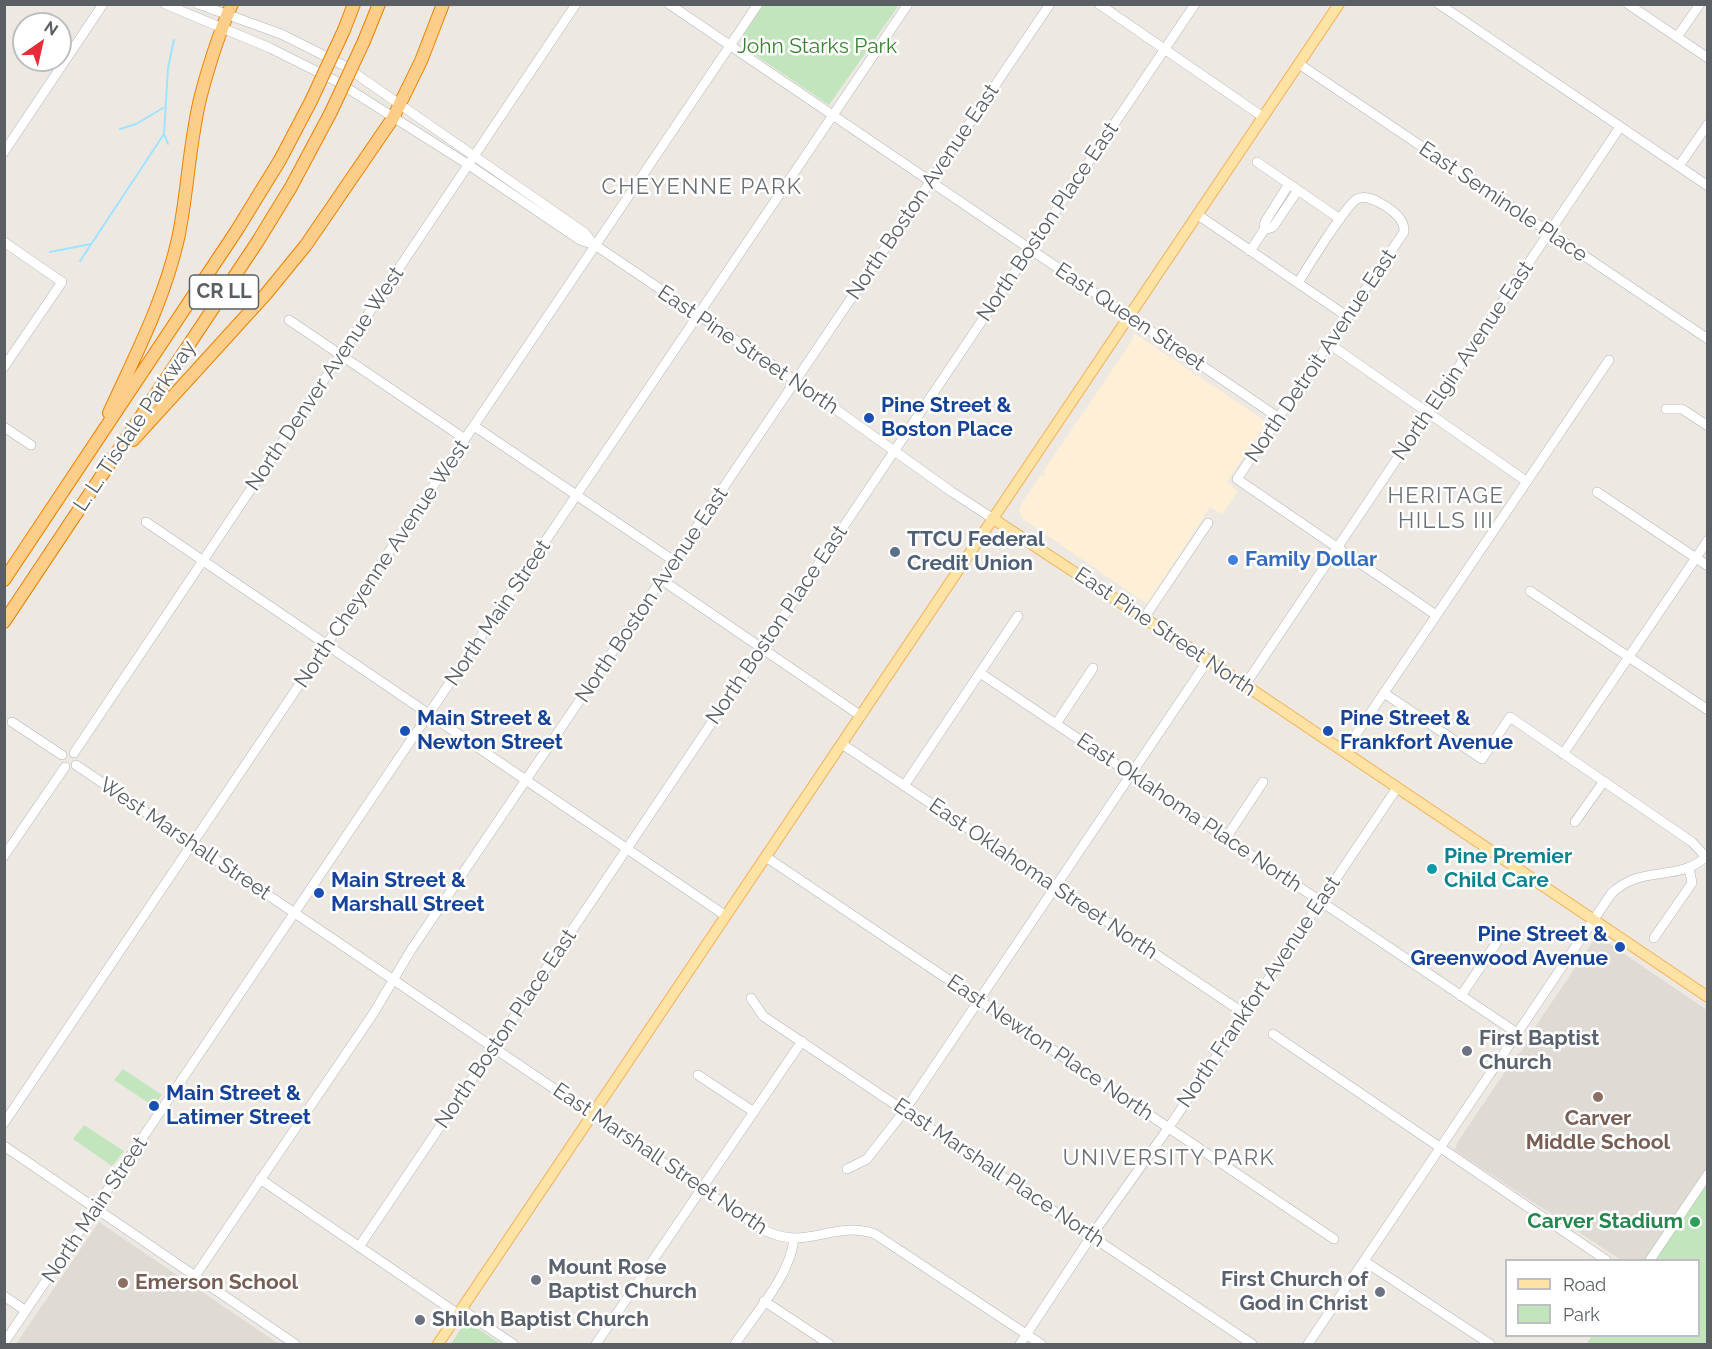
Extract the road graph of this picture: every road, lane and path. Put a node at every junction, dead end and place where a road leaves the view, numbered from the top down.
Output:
1 (103, 4) edge
2 (165, 4) edge
3 (198, 4) edge
4 (354, 4) edge
5 (379, 4) edge
6 (442, 4) edge
7 (576, 4) edge
8 (669, 4) edge
9 (758, 4) edge
10 (908, 4) edge
11 (1050, 4) edge
12 (1098, 4) edge
13 (1195, 4) edge
14 (1339, 4) edge
15 (1440, 4) edge
16 (1628, 4) edge
17 (1700, 4) edge
18 (230, 9) edge
19 (222, 28) junction
20 (1677, 37) junction
21 (729, 46) junction
22 (1165, 50) junction
23 (1707, 58) edge
24 (1299, 64) junction
25 (400, 105) junction
26 (833, 115) junction
27 (1263, 117) junction
28 (393, 118) junction
29 (1707, 123) edge
30 (1620, 127) junction
31 (4, 152) edge
32 (472, 161) junction
33 (1257, 162) dead end
34 (1679, 166) junction
35 (930, 181) junction
36 (1289, 184) junction
37 (1707, 186) edge
38 (1298, 190) junction
39 (1198, 215) junction
40 (1340, 219) junction
41 (1264, 230) junction
42 (1549, 233) junction
43 (4, 242) edge
44 (595, 245) junction
45 (1030, 249) junction
46 (1250, 251) junction
47 (1298, 283) junction
48 (698, 315) junction
49 (1129, 316) junction
50 (1348, 317) junction
51 (290, 320) dead end
52 (1707, 339) edge
53 (1328, 344) junction
54 (341, 355) junction
55 (1610, 360) dead end
56 (4, 367) edge
57 (796, 381) junction
58 (1666, 409) dead end
59 (1428, 414) junction
60 (1279, 418) junction
61 (474, 426) junction
62 (1707, 426) edge
63 (4, 427) edge
64 (465, 439) junction
65 (95, 444) junction
66 (31, 445) dead end
67 (894, 451) junction
68 (108, 467) junction
69 (1526, 481) junction
70 (1597, 492) dead end
71 (578, 495) junction
72 (992, 518) junction
73 (146, 522) dead end
74 (1208, 524) dead end
75 (1707, 540) edge
76 (1336, 548) junction
77 (1695, 558) junction
78 (674, 561) junction
79 (203, 562) junction
80 (1707, 566) edge
81 (4, 580) edge
82 (662, 580) junction
83 (1530, 591) dead end
84 (1436, 615) junction
85 (1018, 616) dead end
86 (1144, 618) junction
87 (4, 622) edge
88 (327, 645) junction
89 (761, 648) junction
90 (1629, 656) junction
91 (1208, 660) junction
92 (1093, 668) dead end
93 (980, 673) junction
94 (1245, 685) junction
95 (1384, 693) junction
96 (1707, 710) edge
97 (429, 714) junction
98 (861, 716) junction
99 (12, 723) dead end
100 (1056, 724) junction
101 (842, 744) junction
102 (1344, 752) junction
103 (74, 753) junction
104 (1563, 754) junction
105 (62, 755) junction
106 (76, 765) junction
107 (65, 767) junction
108 (1131, 774) junction
109 (526, 780) junction
110 (1604, 781) junction
111 (1263, 782) dead end
112 (904, 786) junction
113 (1397, 788) junction
114 (1575, 822) dead end
115 (1227, 838) junction
116 (193, 844) junction
117 (626, 848) junction
118 (4, 856) edge
119 (1707, 856) edge
120 (766, 857) junction
121 (1685, 869) junction
122 (1054, 886) junction
123 (1321, 902) junction
124 (295, 913) junction
125 (726, 916) junction
126 (1593, 920) junction
127 (1654, 938) dead end
128 (1497, 942) dead end
129 (393, 980) junction
130 (1461, 996) junction
131 (1707, 997) edge
132 (751, 998) dead end
133 (978, 1001) junction
134 (1245, 1014) junction
135 (1517, 1033) junction
136 (1273, 1034) dead end
137 (802, 1041) junction
138 (494, 1048) junction
139 (698, 1075) dead end
140 (905, 1110) junction
141 (754, 1112) junction
142 (592, 1115) junction
143 (4, 1123) edge
144 (1169, 1127) junction
145 (4, 1146) edge
146 (1440, 1148) junction
147 (847, 1169) dead end
148 (1707, 1174) edge
149 (260, 1179) junction
150 (702, 1189) junction
151 (96, 1209) junction
152 (1092, 1235) junction
153 (794, 1239) junction
154 (1334, 1239) dead end
155 (359, 1247) junction
156 (1605, 1259) edge
157 (1651, 1259) edge
158 (1364, 1261) junction
159 (195, 1276) junction
160 (4, 1296) edge
161 (764, 1301) junction
162 (26, 1311) junction
163 (459, 1312) junction
164 (1026, 1335) junction
165 (4, 1343) edge
166 (295, 1344) edge
167 (438, 1344) edge
168 (513, 1344) edge
169 (596, 1344) edge
170 (735, 1344) edge
171 (829, 1344) edge
172 (1020, 1344) edge
173 (1041, 1344) edge
174 (1252, 1344) edge
175 (1308, 1344) edge
176 (1490, 1344) edge

1 - 31 street
2 - 19 street, East Pine Street North
3 - 18 street, East Pine Street North
4 - 65 highway, L. L. Tisdale Parkway / CR LL, bridge
5 - 68 highway, L. L. Tisdale Parkway / CR LL, bridge
6 - 25 highway
7 - 32 street, North Denver Avenue West
8 - 21 street, East Queen Street
9 - 21 street, North Cheyenne Avenue West
10 - 26 street, North Main Street
11 - 35 street, North Boston Avenue East
12 - 22 street
13 - 22 street, North Boston Place East
14 - 24 main road
15 - 30 street
16 - 20 street
17 - 20 street
18 - 19 highway
18 - 25 street, East Pine Street North
19 - 28 street, East Pine Street North
19 - 65 highway
20 - 23 street
21 - 26 street, East Queen Street
21 - 44 street, North Cheyenne Avenue West
22 - 27 street
22 - 45 street, North Boston Place East
24 - 27 main road
24 - 42 street, East Seminole Place
25 - 28 highway
25 - 32 street, East Pine Street North
26 - 35 street, East Queen Street
26 - 48 street, North Main Street
27 - 39 main road
28 - 32 street, East Pine Street North
28 - 68 highway
29 - 34 street
30 - 34 street
30 - 42 street, North Elgin Avenue East
32 - 44 street, East Pine Street North
32 - 54 street, North Denver Avenue West
33 - 36 street
34 - 37 street
35 - 45 street, East Queen Street
35 - 57 street, North Boston Avenue East
36 - 38 street
36 - 41 street
38 - 40 street
38 - 41 street
39 - 46 street
39 - 49 main road
40 - 47 street
40 - 50 street, North Detroit Avenue East
41 - 46 street
42 - 52 street, East Seminole Place
42 - 59 street, North Elgin Avenue East
43 - 56 street
44 - 48 street, East Pine Street North
44 - 61 street, North Cheyenne Avenue West
45 - 49 street, East Queen Street
45 - 67 street, North Boston Place East
46 - 47 street
47 - 50 street
48 - 57 street, East Pine Street North
48 - 71 street, North Main Street
49 - 60 street, East Queen Street
49 - 72 main road
50 - 53 street, North Detroit Avenue East
51 - 54 street
53 - 59 street
53 - 60 street, North Detroit Avenue East
54 - 64 street
54 - 79 street, North Denver Avenue West
55 - 69 street
57 - 67 street, East Pine Street North
57 - 78 street, North Boston Avenue East
58 - 62 street
59 - 69 street
59 - 76 street, North Elgin Avenue East
60 - 76 street, North Detroit Avenue East
61 - 64 street, North Cheyenne Avenue West
61 - 71 street
63 - 66 street
64 - 88 street, North Cheyenne Avenue West
65 - 81 highway, L. L. Tisdale Parkway / CR LL
67 - 72 street, East Pine Street North
67 - 89 street, North Boston Place East
68 - 87 highway, L. L. Tisdale Parkway / CR LL
69 - 84 street
70 - 77 street
71 - 78 street
71 - 97 street, North Main Street
72 - 86 main road, East Pine Street North
72 - 98 main road
73 - 79 street
74 - 86 street
75 - 77 street
76 - 84 street
76 - 94 street, North Elgin Avenue East
77 - 80 street
77 - 90 street
78 - 82 street, North Boston Avenue East
79 - 88 street
79 - 103 street, North Denver Avenue West
82 - 89 street
82 - 109 street, North Boston Avenue East
83 - 90 street
84 - 95 street
85 - 93 street
86 - 91 main road, East Pine Street North
88 - 97 street
88 - 116 street, North Cheyenne Avenue West
89 - 98 street
89 - 117 street, North Boston Place East
90 - 96 street
90 - 104 street
91 - 94 main road, East Pine Street North
91 - 108 street
92 - 100 street
93 - 100 street, East Oklahoma Place North
93 - 112 street
94 - 102 main road, East Pine Street North
95 - 102 street
95 - 104 street
97 - 109 street
97 - 124 street, North Main Street
98 - 101 main road
99 - 105 street
100 - 108 street, East Oklahoma Place North
101 - 112 street, East Oklahoma Street North
101 - 120 main road
102 - 113 main road, East Pine Street North
103 - 105 street
103 - 106 street
104 - 110 street
105 - 107 street
106 - 107 street
106 - 116 street, West Marshall Street
107 - 118 street
108 - 115 street, East Oklahoma Place North
108 - 122 street
109 - 117 street
109 - 129 street, North Boston Avenue East
110 - 114 street
110 - 119 street
111 - 115 street
112 - 122 street, East Oklahoma Street North
113 - 123 street, North Frankfort Avenue East
113 - 126 main road, East Pine Street North
115 - 123 street, East Oklahoma Place North
116 - 124 street, West Marshall Street
116 - 143 street, North Cheyenne Avenue West
117 - 125 street
117 - 138 street, North Boston Place East
119 - 121 street
120 - 125 main road
120 - 133 street, East Newton Place North
121 - 126 street
121 - 127 street
122 - 133 street
122 - 134 street, East Oklahoma Street North
123 - 130 street, East Oklahoma Place North
123 - 134 street, North Frankfort Avenue East
124 - 129 street, East Marshall Street North
124 - 151 street, North Main Street
125 - 142 main road
126 - 131 main road, East Pine Street North
126 - 135 street
128 - 130 street
129 - 138 street, East Marshall Street North
129 - 149 street, North Boston Avenue East
130 - 135 street, East Oklahoma Place North
132 - 137 street, East Marshall Place North
133 - 140 street
133 - 144 street, East Newton Place North
134 - 144 street, North Frankfort Avenue East
135 - 146 street
136 - 146 street
137 - 140 street, East Marshall Place North
137 - 141 street
138 - 142 street, East Marshall Street North
138 - 155 street, North Boston Place East
139 - 141 street
140 - 147 street
140 - 152 street, East Marshall Place North
141 - 150 street
142 - 150 street, East Marshall Street North
142 - 163 main road
144 - 152 street, North Frankfort Avenue East
144 - 154 street, East Newton Place North
145 - 151 street
146 - 156 street
146 - 158 street
148 - 157 street
149 - 155 street
149 - 159 street, North Boston Avenue East
150 - 153 street, East Marshall Street North
150 - 169 street
151 - 159 street
151 - 162 street, North Main Street
152 - 164 street, North Frankfort Avenue East
152 - 174 street, East Marshall Place North
153 - 161 street
153 - 164 street, East Marshall Street North
155 - 163 street
158 - 175 street
158 - 176 street
159 - 166 street
160 - 162 street
161 - 170 street
161 - 171 street
162 - 165 street, North Main Street
163 - 167 main road
163 - 168 street
164 - 172 street, North Frankfort Avenue East
164 - 173 street, East Marshall Street North

